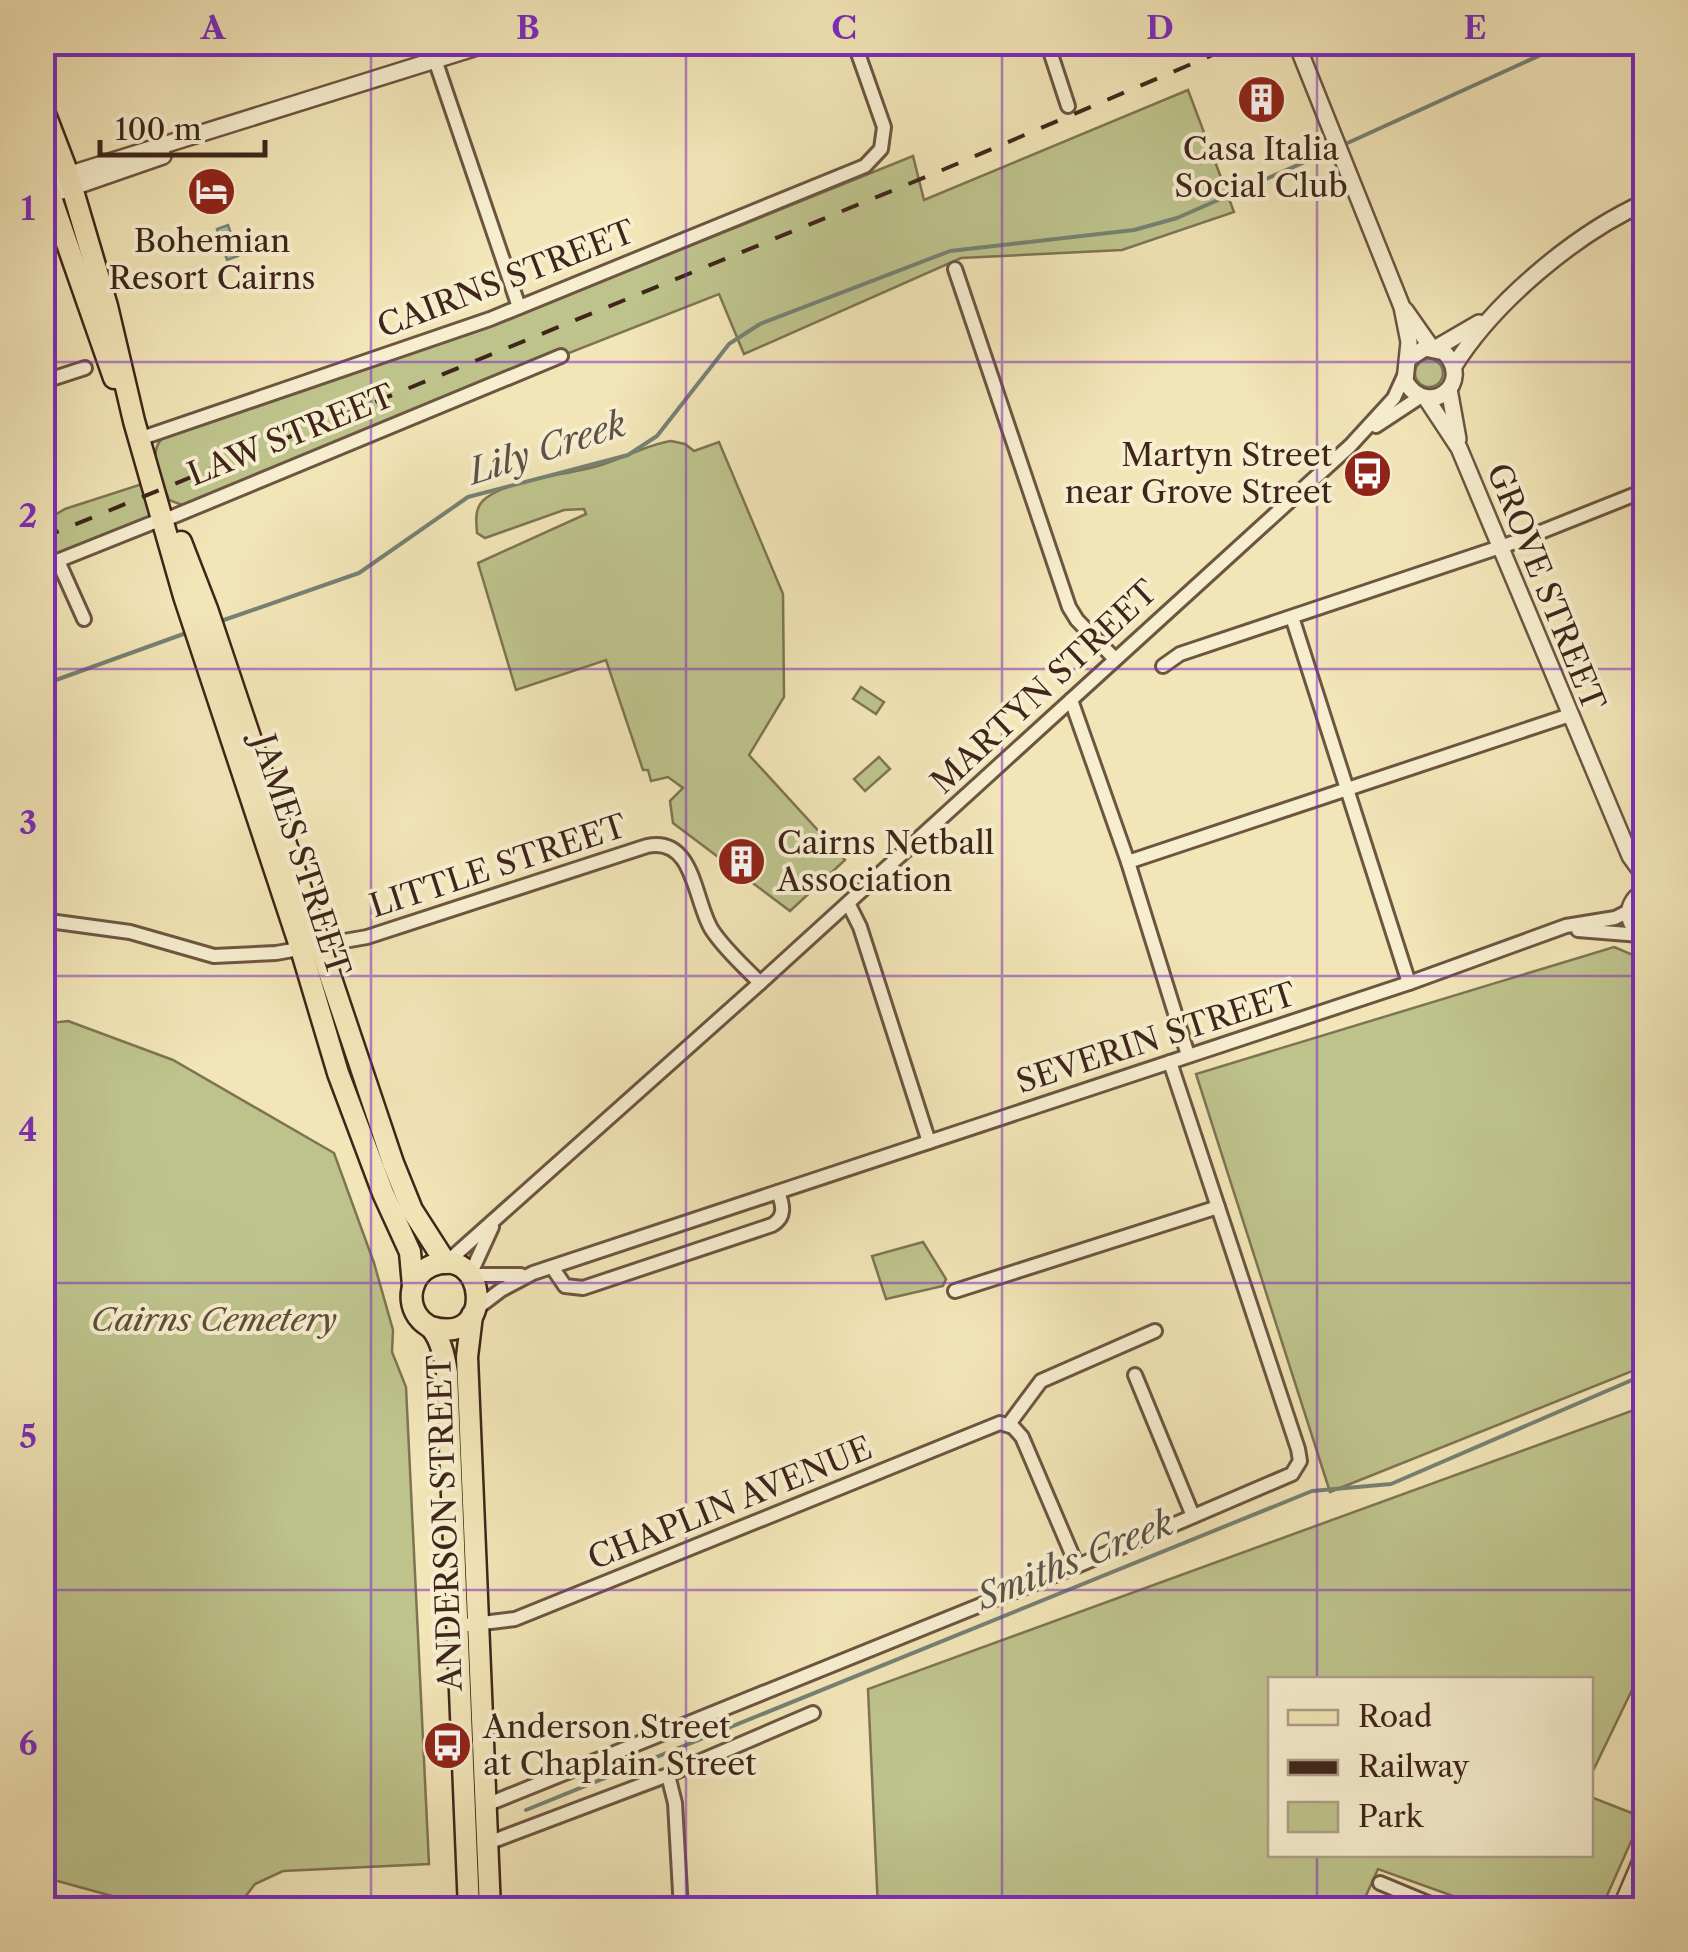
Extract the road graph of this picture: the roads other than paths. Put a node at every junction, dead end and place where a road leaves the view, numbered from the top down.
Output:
1 (429, 42) edge
2 (493, 42) edge
3 (854, 42) edge
4 (1046, 42) edge
5 (1318, 42) edge
6 (1298, 46) edge
7 (436, 62) junction
8 (42, 106) edge
9 (1068, 106) dead end
10 (70, 181) junction
11 (45, 186) edge
12 (1646, 202) edge
13 (956, 268) dead end
14 (520, 307) junction
15 (1402, 307) junction
16 (1488, 320) junction
17 (1434, 348) junction
18 (562, 356) dead end
19 (1408, 359) junction
20 (1454, 366) junction
21 (85, 368) dead end
22 (1404, 376) junction
23 (42, 382) edge
24 (1449, 389) junction
25 (1423, 398) junction
26 (136, 430) junction
27 (1361, 435) junction
28 (1459, 448) junction
29 (1646, 490) edge
30 (167, 518) junction
31 (1500, 546) junction
32 (58, 561) junction
33 (42, 567) edge
34 (1292, 616) junction
35 (84, 619) dead end
36 (1115, 659) junction
37 (1163, 666) dead end
38 (1071, 700) junction
39 (1570, 716) junction
40 (1346, 790) junction
41 (1630, 856) junction
42 (1128, 862) junction
43 (1646, 878) edge
44 (1646, 890) edge
45 (848, 903) junction
46 (1631, 906) junction
47 (42, 920) edge
48 (1551, 934) junction
49 (1643, 936) edge
50 (311, 948) junction
51 (760, 983) junction
52 (1409, 983) junction
53 (1188, 1056) junction
54 (1170, 1062) junction
55 (929, 1142) junction
56 (778, 1192) junction
57 (1218, 1207) junction
58 (496, 1221) junction
59 (446, 1263) junction
60 (552, 1267) junction
61 (533, 1273) junction
62 (470, 1275) junction
63 (413, 1286) junction
64 (955, 1291) dead end
65 (474, 1312) junction
66 (431, 1327) junction
67 (1155, 1331) dead end
68 (1135, 1375) dead end
69 (1013, 1428) junction
70 (1193, 1516) junction
71 (1077, 1566) junction
72 (468, 1626) junction
73 (813, 1713) dead end
74 (668, 1775) junction
75 (486, 1805) junction
76 (488, 1843) junction
77 (1646, 1848) edge
78 (1380, 1882) dead end
79 (469, 1910) edge
80 (490, 1910) edge
81 (680, 1910) edge
82 (1444, 1910) edge
83 (1620, 1910) edge

1 - 7 street
2 - 7 street
3 - 14 street, CAIRNS STREET
4 - 9 street
5 - 6 street
6 - 15 street
7 - 10 street
7 - 14 street
8 - 10 main road, JAMES STREET
10 - 11 street
10 - 26 main road, JAMES STREET
11 - 26 main road, JAMES STREET
12 - 16 street
13 - 36 street
14 - 26 street, CAIRNS STREET
15 - 17 street
15 - 19 street
16 - 17 street
16 - 20 street
17 - 19 street
17 - 20 street
18 - 30 street, LAW STREET
19 - 22 street
20 - 24 street
21 - 23 street
22 - 25 street
22 - 27 street, MARTYN STREET
24 - 25 street
24 - 28 street, GROVE STREET
25 - 27 street, MARTYN STREET
25 - 28 street, GROVE STREET
26 - 30 main road, JAMES STREET
27 - 36 street, MARTYN STREET
28 - 31 street, GROVE STREET
29 - 31 street
30 - 32 street, LAW STREET
30 - 50 main road, JAMES STREET
31 - 34 street
31 - 39 street, GROVE STREET
32 - 33 street, LAW STREET
32 - 35 street
34 - 37 street
34 - 40 street
36 - 38 street, MARTYN STREET
38 - 42 street
38 - 45 street, MARTYN STREET
39 - 40 street
39 - 41 street, GROVE STREET
40 - 42 street
40 - 52 street
41 - 43 street, GROVE STREET
41 - 46 street, GROVE STREET
42 - 53 street
44 - 46 street
45 - 51 street, MARTYN STREET
45 - 55 street
46 - 48 street, SEVERIN STREET
46 - 49 street
47 - 50 street, LITTLE STREET
48 - 49 street, SEVERIN STREET
48 - 52 street, SEVERIN STREET
50 - 51 street, LITTLE STREET
50 - 59 main road, JAMES STREET
50 - 63 main road, JAMES STREET
51 - 58 street, MARTYN STREET
52 - 53 street, SEVERIN STREET
53 - 54 street, SEVERIN STREET
54 - 55 street, SEVERIN STREET
54 - 57 street
55 - 56 street, SEVERIN STREET
56 - 60 street, SEVERIN STREET
56 - 60 street
57 - 64 street
57 - 70 street
58 - 59 street, MARTYN STREET
58 - 62 street, MARTYN STREET
59 - 62 main road
59 - 63 main road
60 - 61 street, SEVERIN STREET
61 - 62 street, SEVERIN STREET
61 - 65 street, SEVERIN STREET
62 - 65 main road
63 - 66 main road
65 - 66 main road
65 - 72 main road, ANDERSON STREET
66 - 72 main road, ANDERSON STREET
67 - 69 street
68 - 70 street
69 - 71 street
69 - 72 street, CHAPLIN AVENUE
70 - 71 street
71 - 75 street
72 - 75 main road, ANDERSON STREET
72 - 79 main road, ANDERSON STREET
73 - 74 street
74 - 76 street
74 - 81 street
75 - 76 main road, ANDERSON STREET
76 - 80 main road, ANDERSON STREET
77 - 83 street
78 - 82 street

